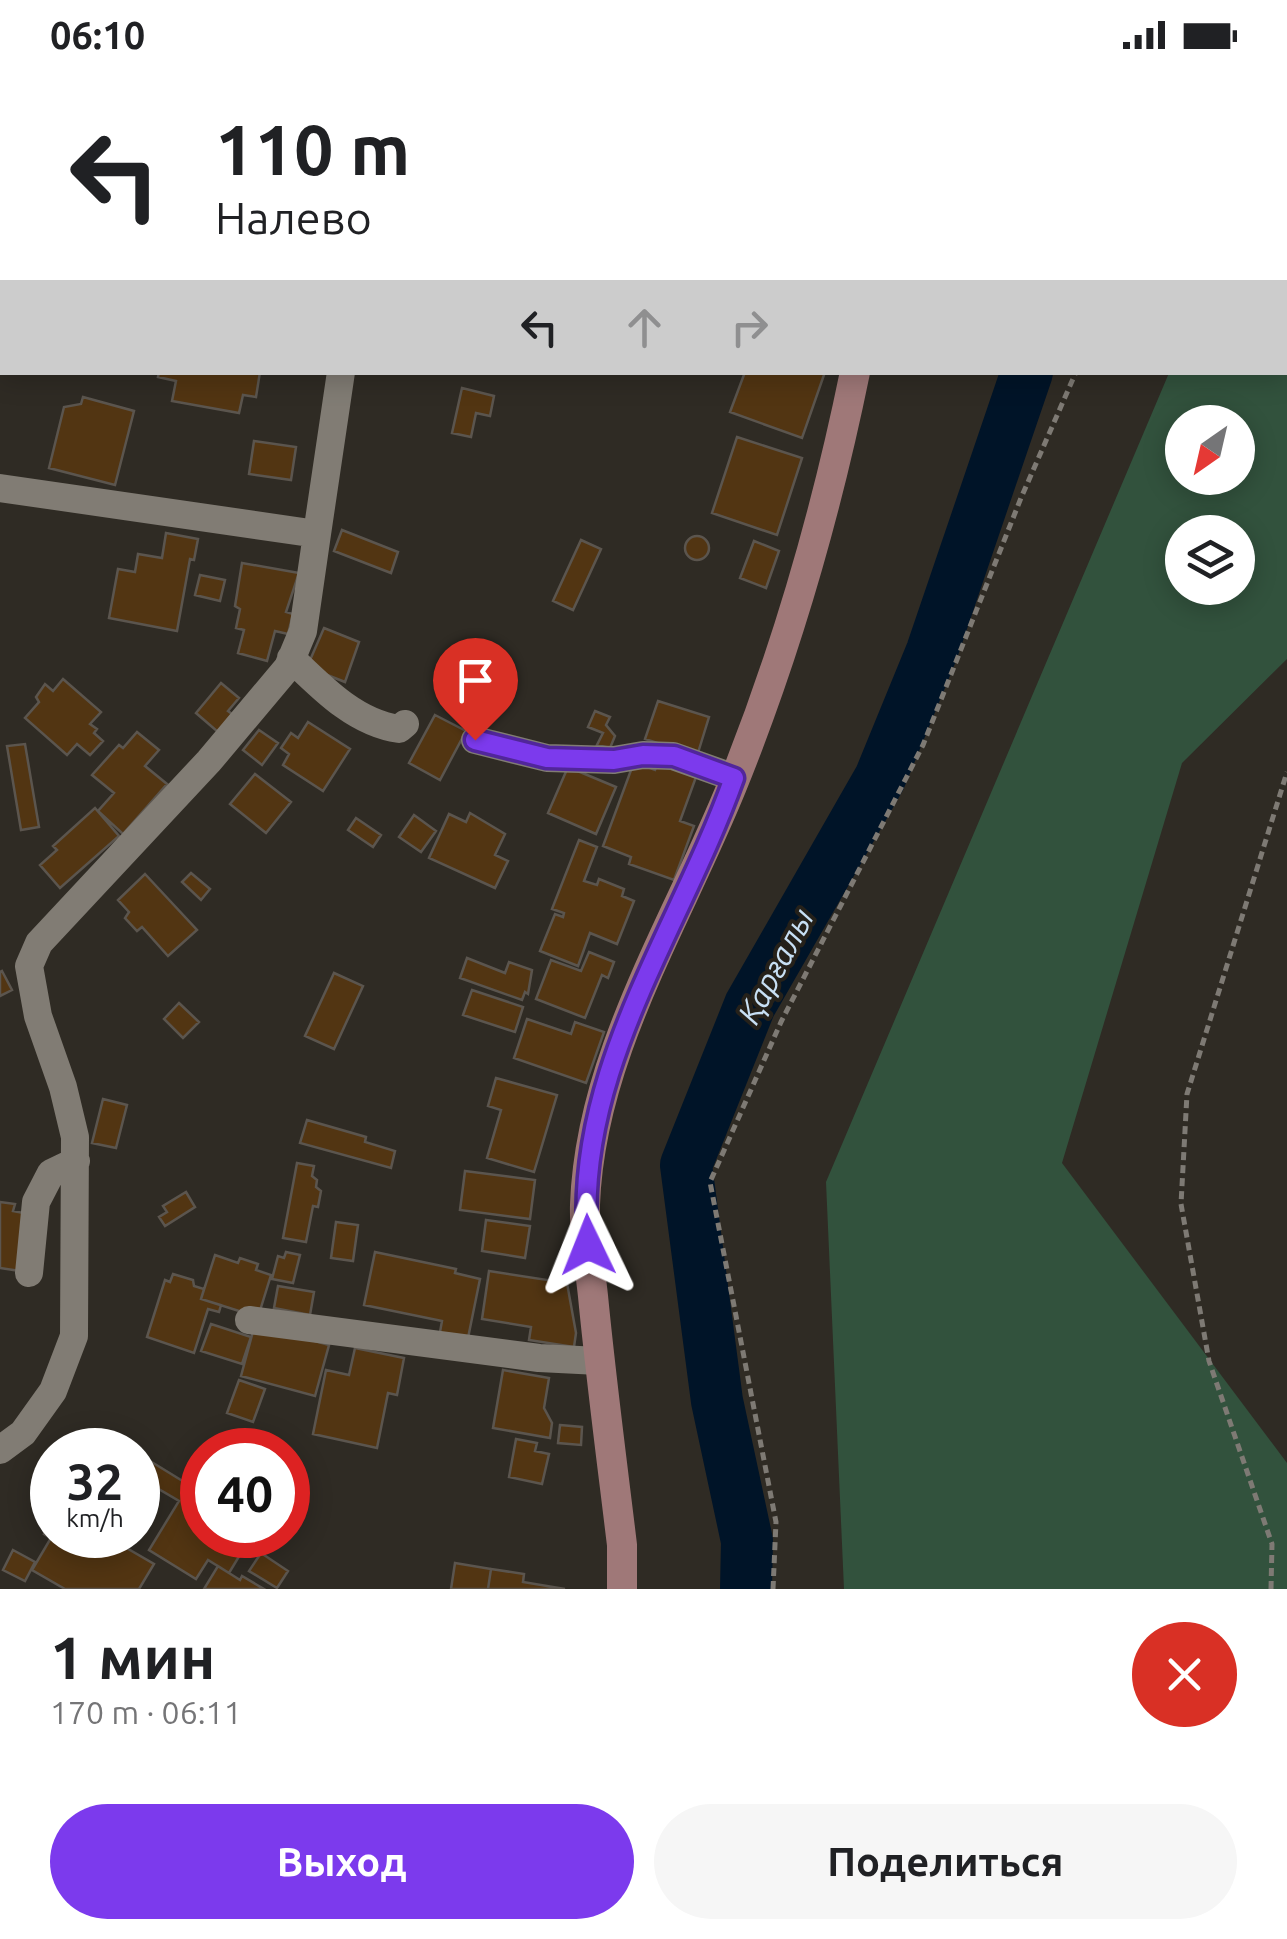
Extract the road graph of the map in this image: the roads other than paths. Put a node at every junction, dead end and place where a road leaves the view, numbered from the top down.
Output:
1 (341, 375) edge
2 (854, 375) edge
3 (0, 488) edge
4 (317, 534) junction
5 (291, 658) junction
6 (406, 724) dead end
7 (475, 740) dead end
8 (734, 778) junction
9 (76, 1161) junction
10 (29, 1273) dead end
11 (250, 1320) dead end
12 (600, 1362) junction
13 (0, 1450) edge
14 (622, 1589) edge

1 - 4 street
2 - 8 street
3 - 4 street
4 - 5 street
5 - 6 street
5 - 9 street
7 - 8 street
8 - 12 street
9 - 10 street
9 - 13 street
11 - 12 street
12 - 14 street

